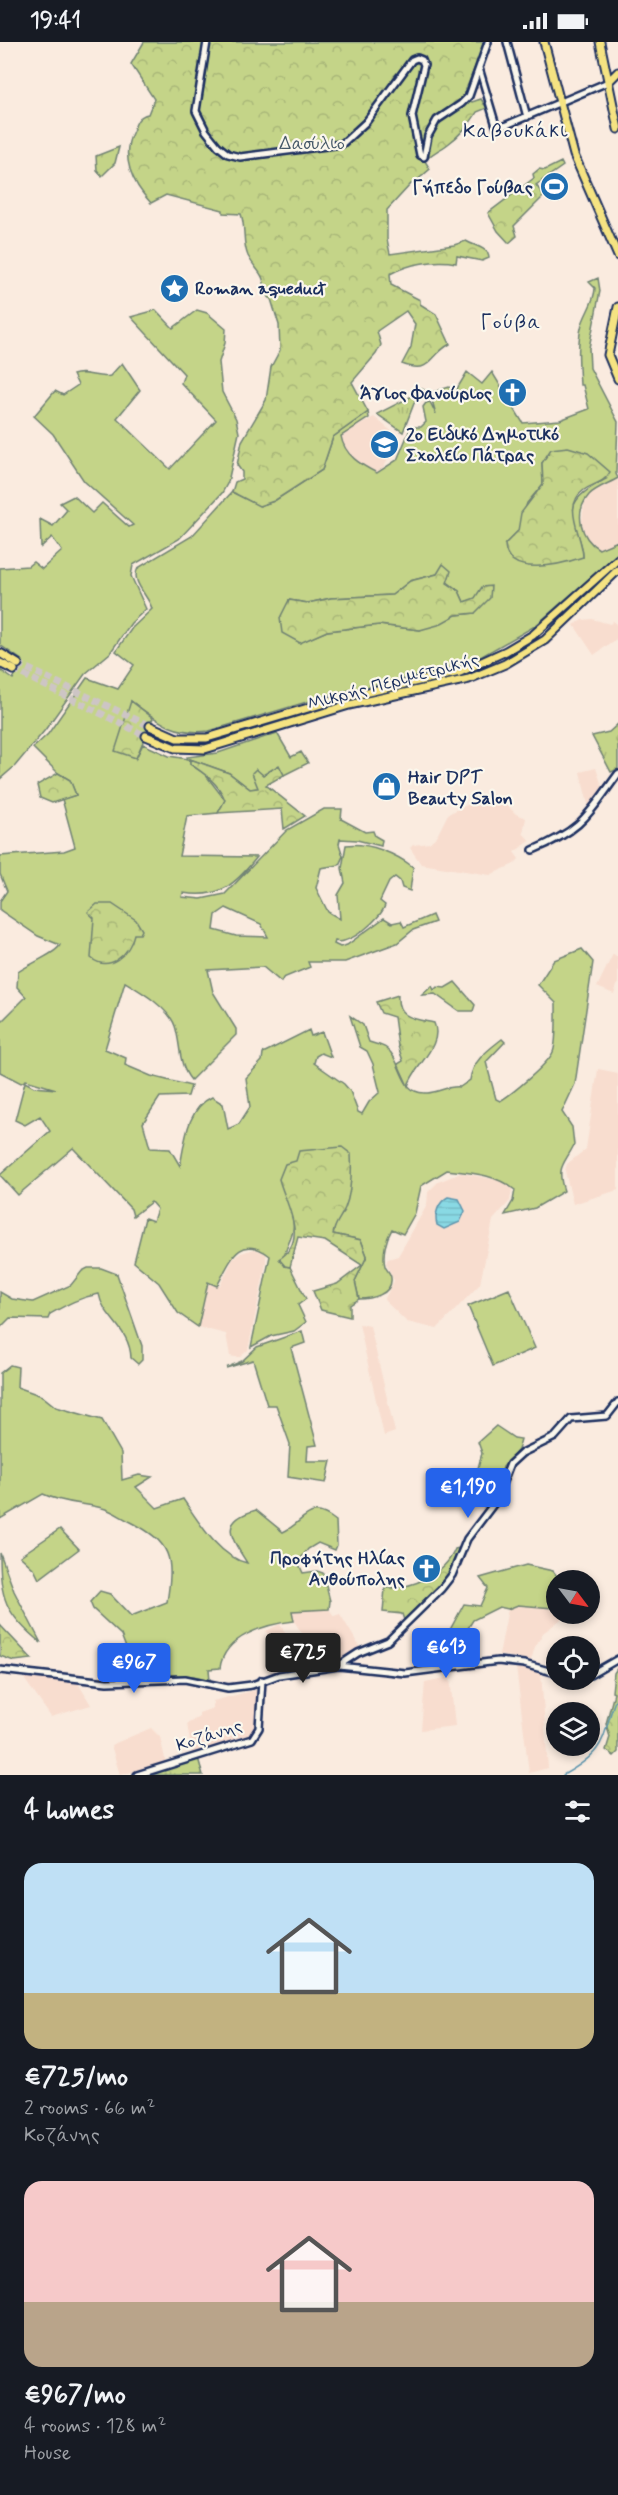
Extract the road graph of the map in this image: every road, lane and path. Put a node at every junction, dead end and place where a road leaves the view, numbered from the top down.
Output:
1 (207, 42) edge
2 (488, 42) edge
3 (507, 42) edge
4 (544, 42) edge
5 (600, 42) edge
6 (479, 68) junction
7 (618, 72) edge
8 (608, 82) junction
9 (559, 104) junction
10 (527, 117) junction
11 (618, 129) edge
12 (618, 256) edge
13 (618, 307) edge
14 (618, 379) edge
15 (618, 559) edge
16 (618, 570) edge
17 (0, 652) edge
18 (0, 663) edge
19 (150, 726) tunnel mouth
20 (146, 736) tunnel mouth
21 (618, 774) edge
22 (533, 850) dead end
23 (618, 1402) edge
24 (618, 1659) edge
25 (338, 1666) junction
26 (0, 1670) edge
27 (546, 1670) edge
28 (600, 1670) edge
29 (262, 1680) junction
30 (137, 1775) edge

1 - 6 street
2 - 6 street
3 - 10 street
4 - 9 main road
5 - 8 main road
6 - 10 street
7 - 8 main road
8 - 9 street
8 - 11 main road
9 - 10 street
9 - 12 main road
13 - 14 main road
15 - 19 main road, Μικρής Περιμετρικής
16 - 20 main road, Μικρής Περιμετρικής
17 - 18 main road
21 - 22 street
23 - 25 street
24 - 28 street
25 - 27 street
25 - 29 street
26 - 29 street
29 - 30 street, Κοζάνης

